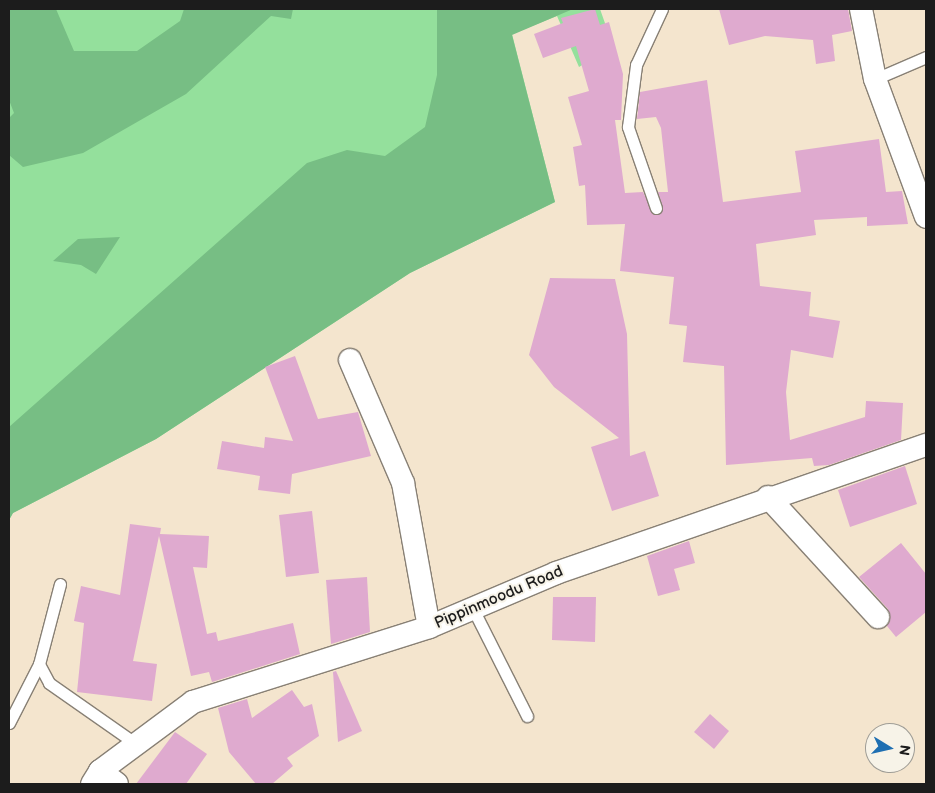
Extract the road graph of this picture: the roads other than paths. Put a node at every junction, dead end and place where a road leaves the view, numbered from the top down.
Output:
1 (662, 9) edge
2 (861, 9) edge
3 (926, 57) edge
4 (875, 79) junction
5 (656, 208) dead end
6 (926, 217) edge
7 (350, 360) dead end
8 (926, 446) edge
9 (768, 498) junction
10 (60, 584) dead end
11 (473, 609) junction
12 (878, 617) dead end
13 (429, 627) junction
14 (39, 664) junction
15 (527, 716) dead end
16 (9, 723) edge
17 (136, 744) junction
18 (103, 780) edge

1 - 5 lane
2 - 4 street
3 - 4 lane
4 - 6 street
7 - 13 street
8 - 9 street, Pippinmoodu Road
9 - 11 street, Pippinmoodu Road
9 - 12 street
10 - 14 lane
11 - 13 street, Pippinmoodu Road
11 - 15 lane
13 - 17 street, Pippinmoodu Road
14 - 16 lane
14 - 17 lane
17 - 18 street, Pippinmoodu Road

